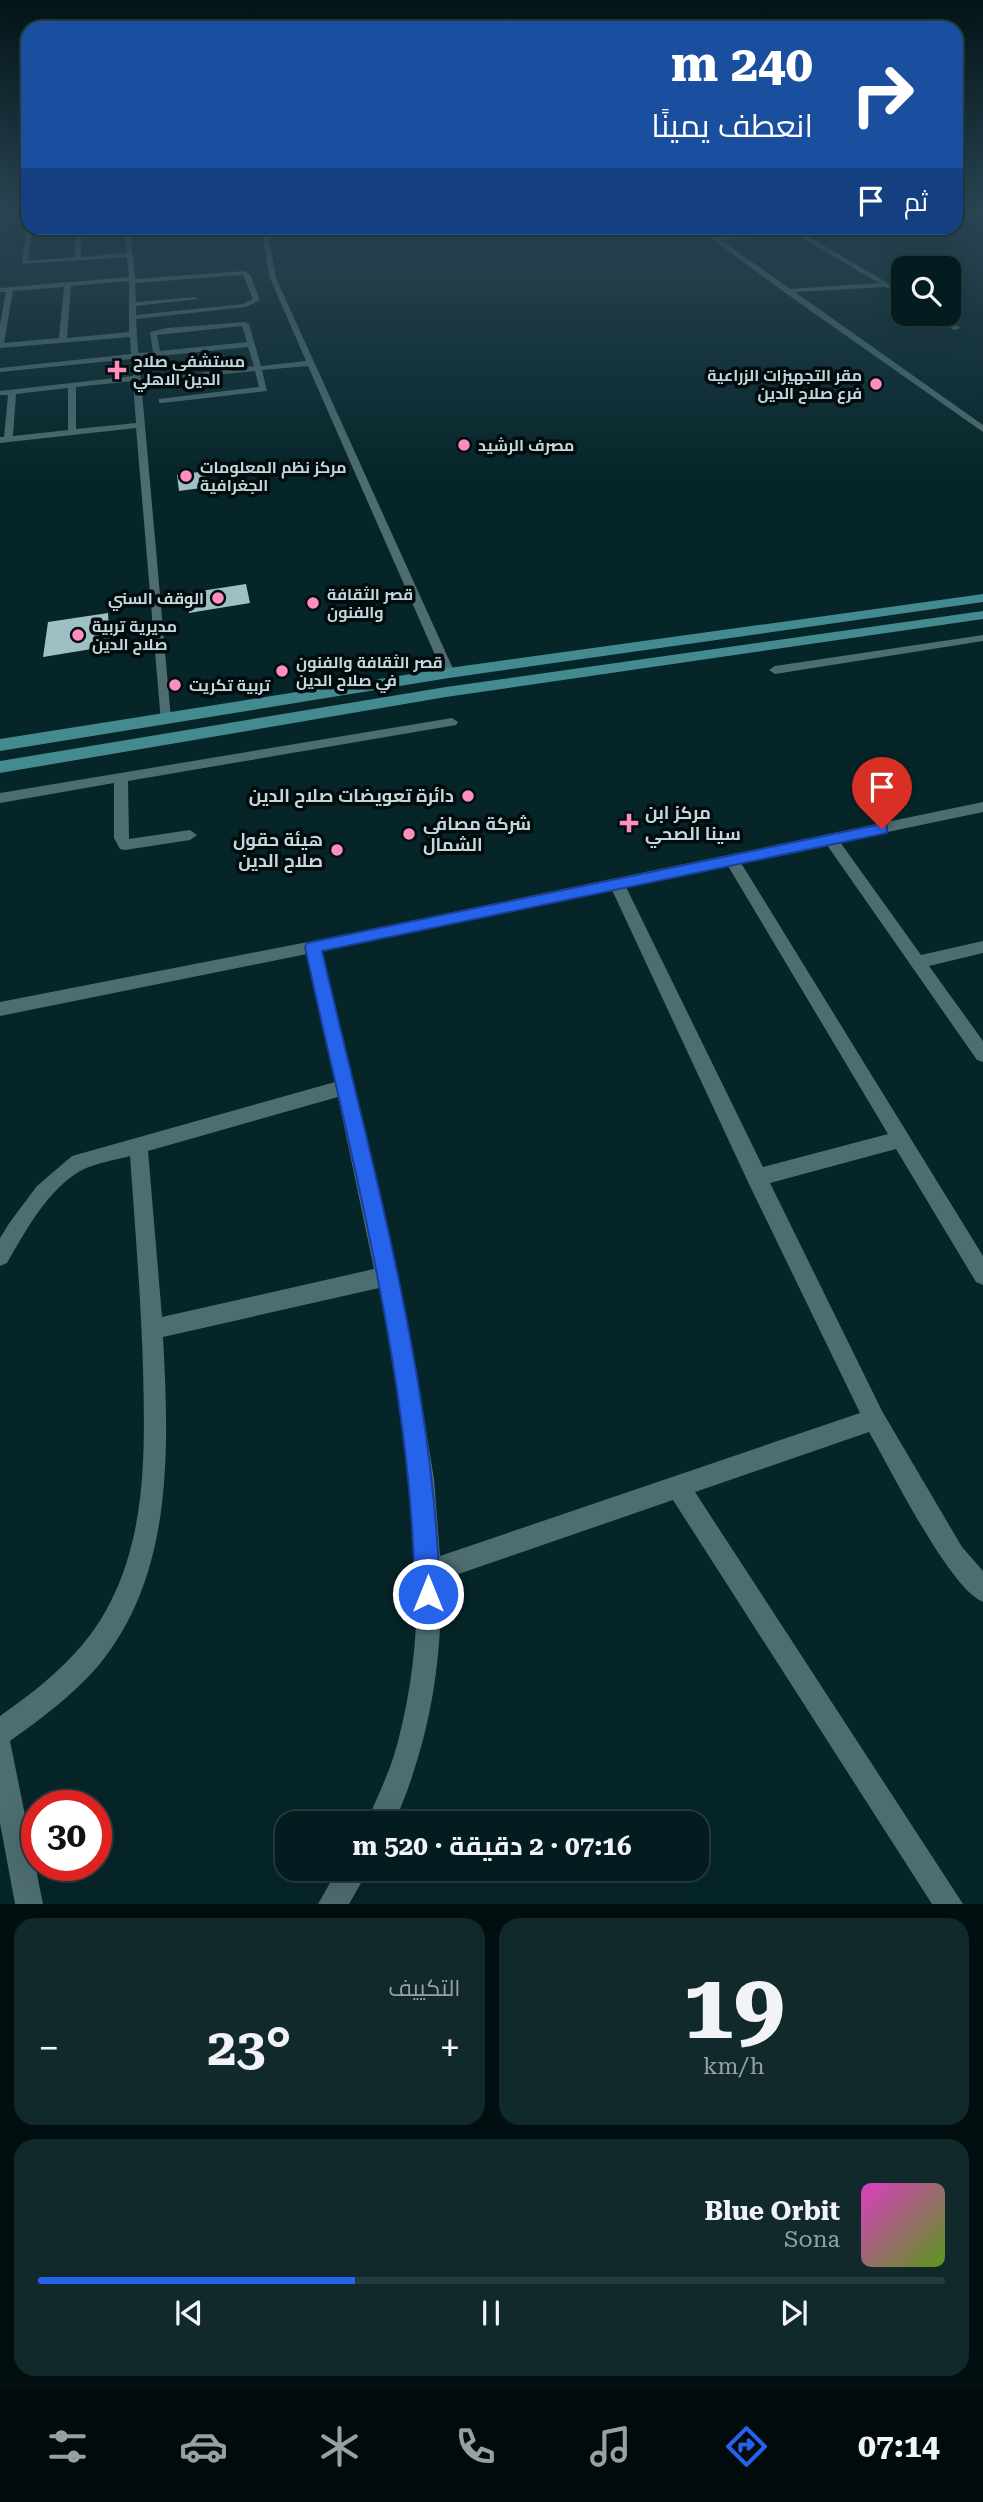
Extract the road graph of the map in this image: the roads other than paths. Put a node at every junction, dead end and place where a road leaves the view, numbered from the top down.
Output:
1 (8, 302) edge
2 (66, 302) edge
3 (158, 302) edge
4 (255, 302) edge
5 (284, 302) edge
6 (801, 302) edge
7 (132, 304) joint
8 (132, 317) junction
9 (954, 326) edge
10 (957, 328) dead end
11 (133, 334) junction
12 (63, 340) junction
13 (251, 344) junction
14 (0, 345) edge
15 (157, 354) junction
16 (135, 357) junction
17 (311, 362) junction
18 (259, 368) junction
19 (0, 370) edge
20 (136, 378) junction
21 (163, 378) dead end
22 (72, 385) junction
23 (12, 392) junction
24 (0, 393) edge
25 (162, 401) dead end
26 (5, 413) edge
27 (140, 425) junction
28 (983, 429) edge
29 (72, 433) junction
30 (4, 440) edge
31 (973, 608) edge
32 (983, 632) edge
33 (983, 638) edge
34 (775, 670) dead end
35 (449, 673) junction
36 (165, 719) junction
37 (452, 722) dead end
38 (1, 745) edge
39 (1, 769) edge
40 (121, 778) junction
41 (0, 798) edge
42 (983, 807) edge
43 (190, 835) dead end
44 (831, 840) junction
45 (732, 860) junction
46 (617, 884) junction
47 (313, 947) junction
48 (983, 947) edge
49 (916, 963) junction
50 (0, 1009) edge
51 (983, 1055) edge
52 (344, 1087) junction
53 (901, 1139) junction
54 (138, 1144) junction
55 (756, 1178) junction
56 (0, 1256) edge
57 (983, 1275) edge
58 (386, 1276) junction
59 (153, 1329) junction
60 (874, 1419) junction
61 (678, 1487) junction
62 (428, 1572) junction
63 (983, 1590) edge
64 (0, 1732) edge
65 (0, 1750) edge
66 (386, 1811) edge
67 (347, 1881) edge
68 (29, 1903) edge
69 (332, 1903) edge
70 (949, 1903) edge

1 - 14 street
2 - 12 street
3 - 7 street
4 - 8 street
5 - 17 street
6 - 28 street
7 - 8 street
8 - 11 street
9 - 10 street
11 - 12 street
11 - 16 street
12 - 14 street
13 - 15 street
13 - 15 street
13 - 18 street
15 - 16 street
16 - 19 street
16 - 20 street
17 - 18 street
17 - 35 street
18 - 21 street
18 - 25 street
20 - 22 street
20 - 27 street
22 - 23 street
22 - 29 street
23 - 24 street
23 - 26 street
26 - 30 street
27 - 29 street
27 - 36 street
29 - 30 street
31 - 32 main road
31 - 35 main road
31 - 39 main road
33 - 34 street
35 - 36 main road
36 - 38 main road
37 - 40 street
38 - 39 main road
40 - 41 street
40 - 43 street
42 - 44 street
44 - 45 street
44 - 49 street
45 - 46 street
45 - 53 street
46 - 47 street
46 - 55 street
47 - 50 street
47 - 52 street
48 - 49 street
49 - 51 street
52 - 54 street
52 - 58 street
53 - 55 street
53 - 57 street
54 - 56 street
54 - 59 street
55 - 60 street
58 - 59 street
58 - 62 street
59 - 64 street
60 - 61 street
60 - 63 street
61 - 62 street
61 - 70 street
62 - 66 street
65 - 68 street
67 - 69 street

